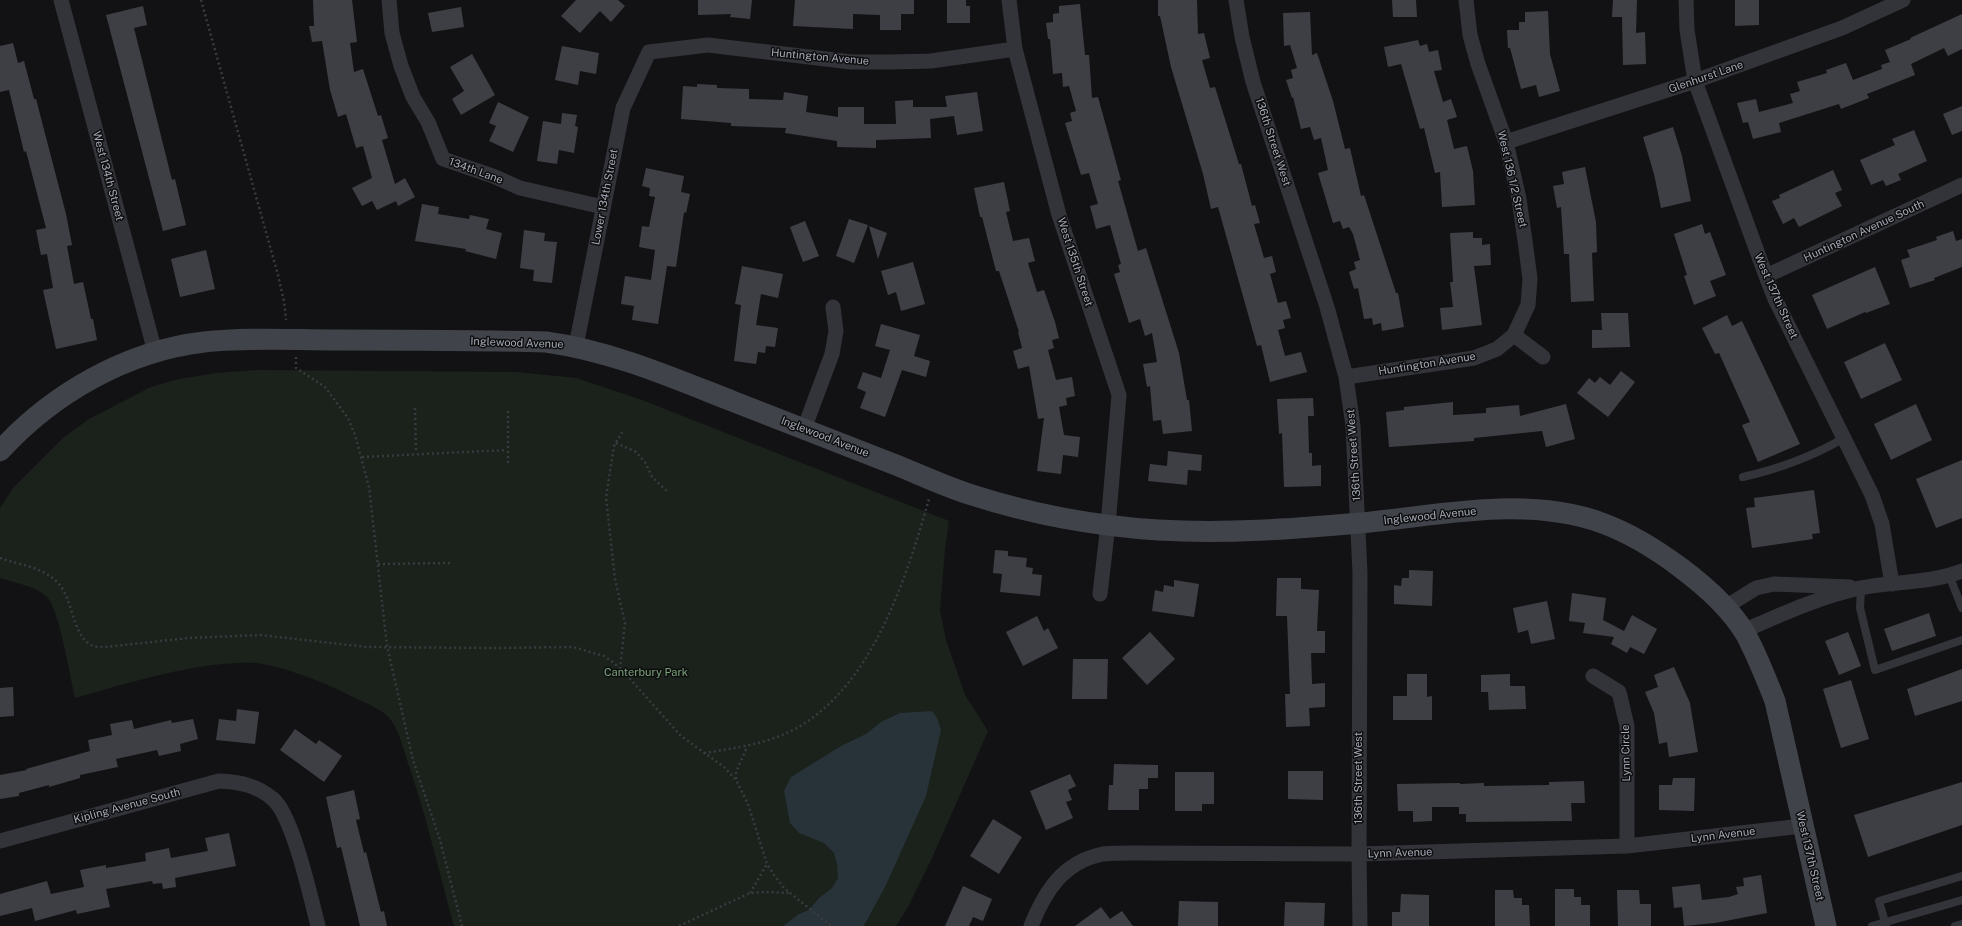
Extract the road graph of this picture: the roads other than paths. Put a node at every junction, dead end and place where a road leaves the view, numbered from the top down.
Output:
1 (61, 0) edge
2 (389, 0) edge
3 (1009, 0) edge
4 (1236, 0) edge
5 (1466, 0) edge
6 (1686, 0) edge
7 (1903, 0) edge
8 (1015, 49) junction
9 (649, 52) joint
10 (1694, 82) junction
11 (1506, 142) junction
12 (1962, 185) edge
13 (603, 207) junction
14 (1766, 276) junction
15 (833, 307) dead end
16 (1514, 335) junction
17 (576, 346) junction
18 (155, 352) junction
19 (1543, 357) dead end
20 (1346, 377) junction
21 (804, 429) junction
22 (1844, 438) junction
23 (0, 452) edge
24 (1743, 477) dead end
25 (1358, 524) junction
26 (1108, 525) junction
27 (1956, 573) edge
28 (1892, 584) junction
29 (1861, 588) junction
30 (1100, 594) dead end
31 (1724, 608) junction
32 (1962, 608) edge
33 (1743, 630) junction
34 (1962, 640) edge
35 (1593, 676) dead end
36 (1801, 826) junction
37 (0, 841) edge
38 (1627, 846) junction
39 (1359, 854) junction
40 (1962, 876) edge
41 (1962, 900) edge
42 (1886, 924) edge
43 (1962, 924) edge
44 (318, 926) edge
45 (1031, 926) edge
46 (1360, 926) edge
47 (1816, 926) edge
48 (1826, 926) edge
49 (1872, 926) edge
50 (1955, 926) edge

1 - 18 street, West 134th Street
2 - 13 street, 134th Lane
3 - 8 street, West 135th Street
4 - 20 street, 136th Street West
5 - 11 street, West 136 1/2 Street
6 - 10 street, West 137th Street
7 - 10 street, Glenhurst Lane
8 - 9 street, Huntington Avenue
8 - 26 street, West 135th Street
9 - 13 street, Lower 134th Street
10 - 11 street, Glenhurst Lane
10 - 14 street, West 137th Street
11 - 16 street, West 136 1/2 Street
12 - 14 street, Huntington Avenue South
13 - 17 street, Lower 134th Street
14 - 22 street, West 137th Street
15 - 21 street
16 - 19 street
16 - 20 street, Huntington Avenue
17 - 18 street, Inglewood Avenue
17 - 21 street, Inglewood Avenue
18 - 23 street, Inglewood Avenue
20 - 25 street, 136th Street West
21 - 26 street, Inglewood Avenue
22 - 24 lane
22 - 28 street, West 137th Street
25 - 26 street, Inglewood Avenue
25 - 31 street, Inglewood Avenue
25 - 39 street, 136th Street West
26 - 30 street
27 - 28 street
27 - 32 lane
28 - 29 street
29 - 31 street
29 - 33 street
29 - 34 lane
31 - 33 street, Inglewood Avenue
33 - 36 street, West 137th Street
35 - 38 street, Lynn Circle
36 - 38 street, Lynn Avenue
36 - 47 street, West 137th Street
36 - 48 street, West 137th Street
37 - 44 street, Kipling Avenue South
38 - 39 street, Lynn Avenue
39 - 45 street, Lynn Avenue
39 - 46 street, 136th Street West
40 - 42 lane
41 - 42 lane
42 - 49 lane
43 - 50 lane

